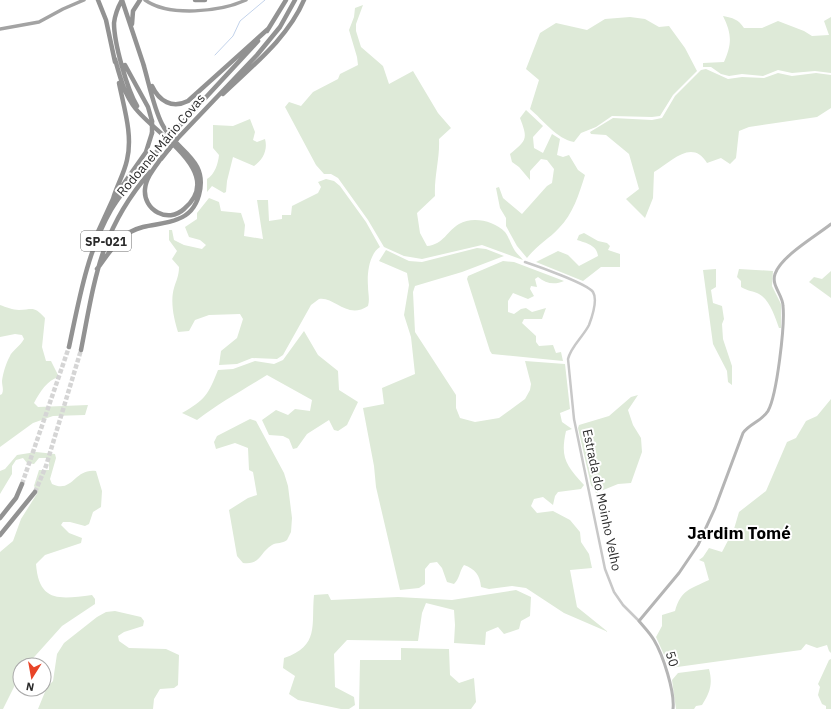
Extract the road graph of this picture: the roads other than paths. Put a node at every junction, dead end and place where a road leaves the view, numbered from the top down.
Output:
1 (84, 0) edge
2 (122, 0) edge
3 (145, 0) edge
4 (196, 0) edge
5 (205, 0) edge
6 (246, 0) edge
7 (286, 0) edge
8 (295, 0) edge
9 (304, 0) edge
10 (99, 1) edge
11 (139, 1) edge
12 (0, 29) edge
13 (268, 29) junction
14 (132, 30) junction
15 (120, 53) junction
16 (115, 59) junction
17 (143, 63) junction
18 (198, 117) junction
19 (151, 122) junction
20 (162, 157) junction
21 (113, 198) junction
22 (831, 224) edge
23 (97, 239) junction
24 (525, 262) dead end
25 (97, 269) junction
26 (69, 347) tunnel mouth
27 (81, 350) tunnel mouth
28 (22, 484) tunnel mouth
29 (35, 492) tunnel mouth
30 (0, 518) edge
31 (0, 535) edge
32 (639, 621) junction
33 (673, 709) edge

1 - 12 main road
2 - 14 highway
2 - 15 highway
3 - 6 main road
4 - 5 highway
7 - 13 highway, Rodoanel Mário Covas / SP-021
8 - 18 highway, Rodoanel Mário Covas / SP-021
9 - 18 highway
10 - 16 highway
11 - 14 highway
13 - 17 highway
13 - 23 highway, Rodoanel Mário Covas / SP-021, bridge
14 - 17 highway
15 - 19 highway
15 - 19 highway
16 - 19 highway
16 - 21 highway
17 - 25 highway
18 - 20 highway, Rodoanel Mário Covas / SP-021, bridge
19 - 20 highway
19 - 21 highway, bridge
20 - 25 highway, Rodoanel Mário Covas / SP-021
21 - 23 highway
22 - 32 main road
23 - 26 highway, Rodoanel Mário Covas / SP-021
24 - 32 street, Estrada do Moinho Velho
25 - 27 highway, Rodoanel Mário Covas / SP-021
28 - 30 highway
29 - 31 highway
32 - 33 main road, 50

